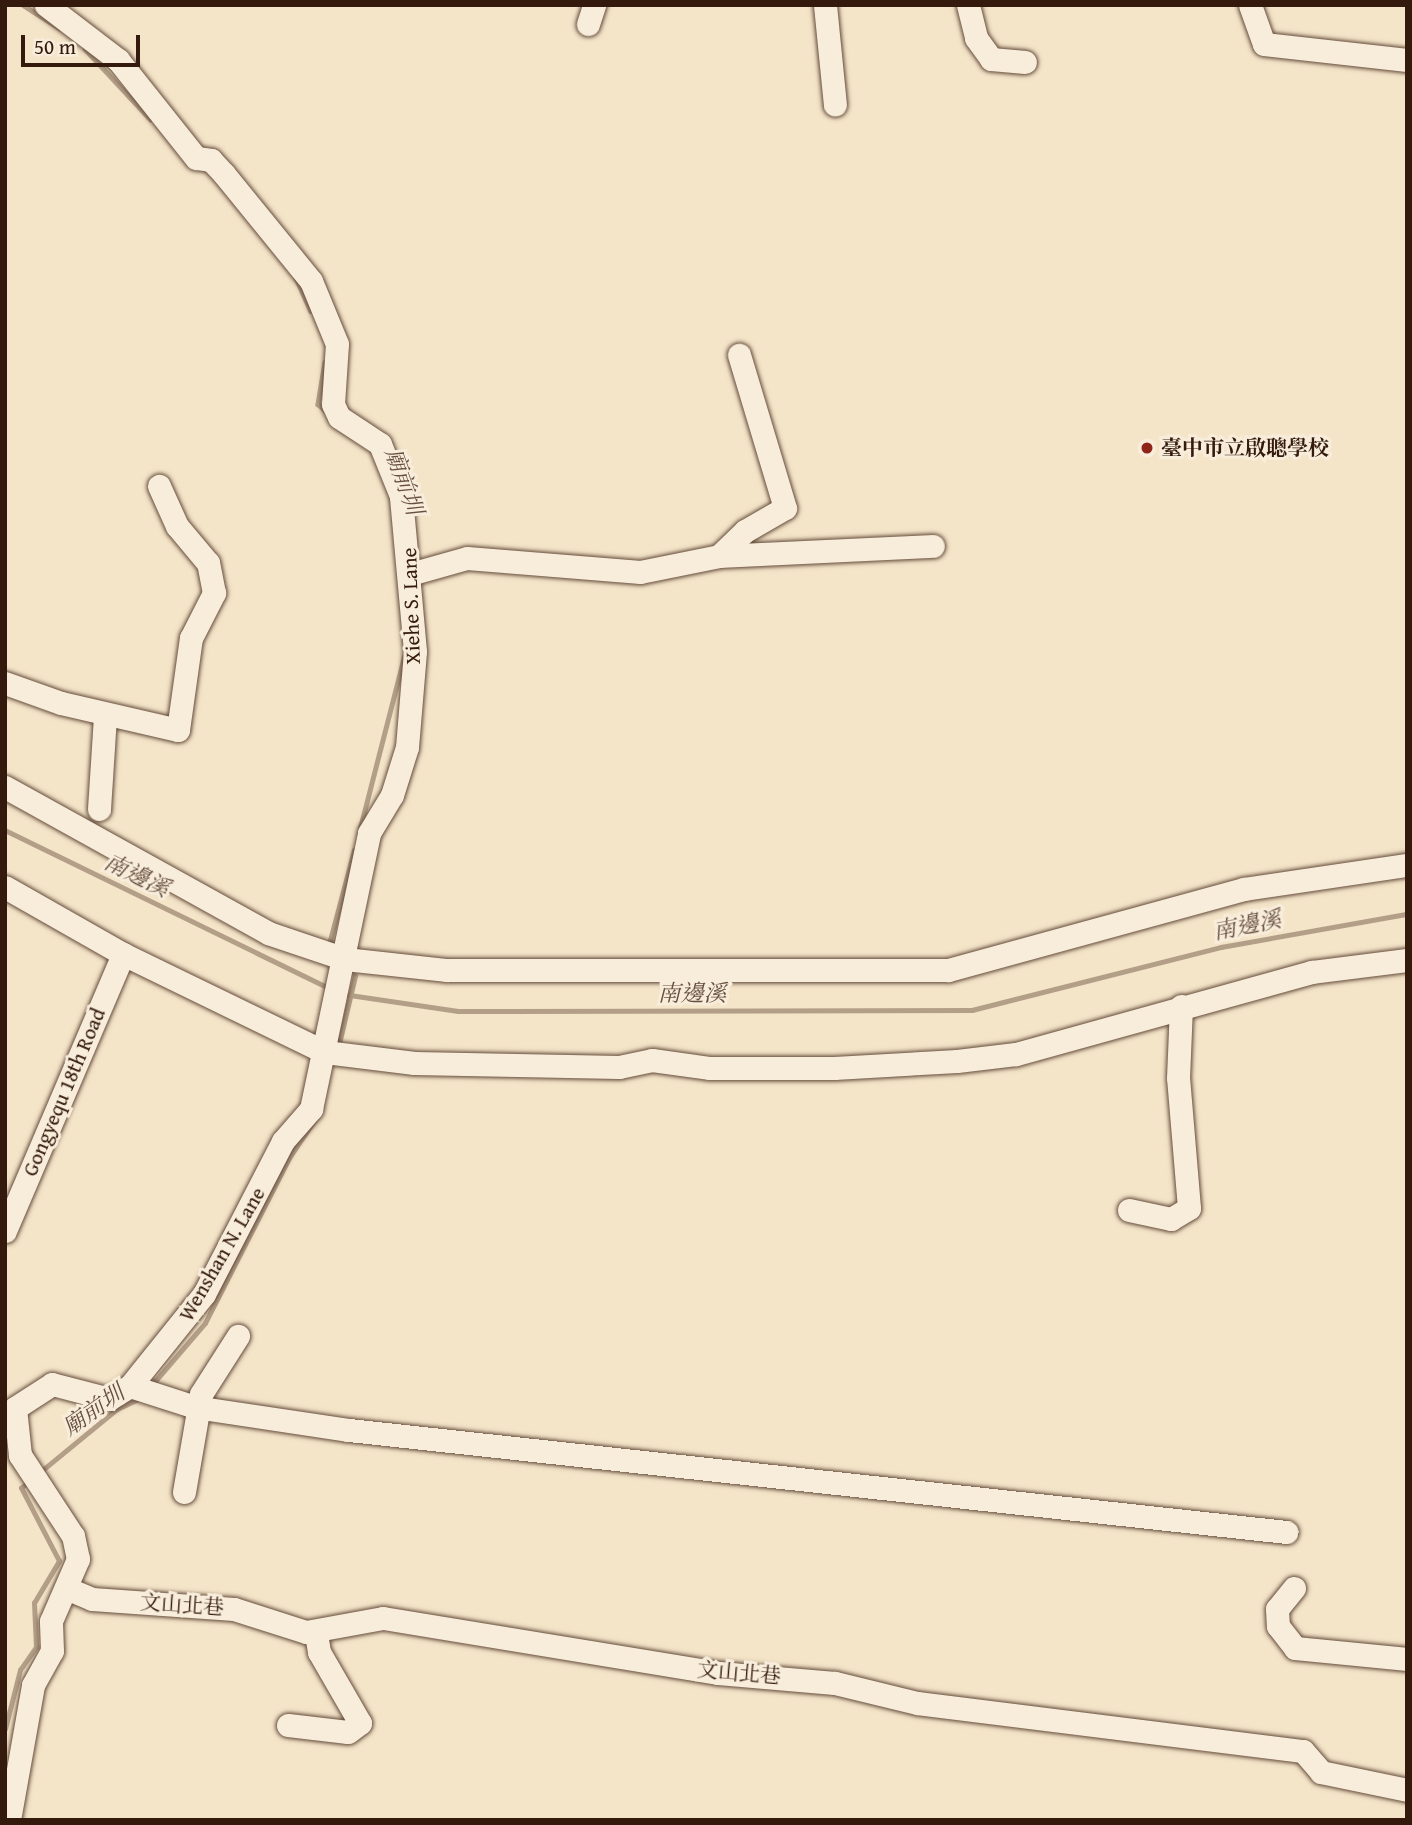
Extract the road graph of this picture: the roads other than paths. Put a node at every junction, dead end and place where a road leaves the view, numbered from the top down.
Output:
1 (46, 5) edge
2 (825, 5) edge
3 (968, 5) edge
4 (1250, 5) edge
5 (1407, 60) edge
6 (1026, 62) dead end
7 (835, 105) dead end
8 (739, 355) dead end
9 (159, 486) dead end
10 (933, 546) dead end
11 (719, 556) junction
12 (410, 575) junction
13 (5, 683) edge
14 (105, 715) junction
15 (5, 787) edge
16 (99, 809) dead end
17 (1407, 865) edge
18 (5, 887) edge
19 (123, 954) junction
20 (345, 959) junction
21 (1407, 960) edge
22 (1181, 1006) junction
23 (325, 1052) junction
24 (1129, 1210) dead end
25 (5, 1231) edge
26 (238, 1336) dead end
27 (130, 1386) junction
28 (200, 1405) junction
29 (184, 1492) dead end
30 (1286, 1532) dead end
31 (66, 1588) junction
32 (1294, 1588) dead end
33 (316, 1632) junction
34 (1407, 1659) edge
35 (288, 1725) dead end
36 (1407, 1790) edge
37 (9, 1820) edge

1 - 12 street, Xiehe S. Lane
2 - 7 street
3 - 6 street
4 - 5 street
8 - 11 street
9 - 14 street
10 - 11 street
11 - 12 street
12 - 20 street, Xiehe S. Lane
13 - 14 street
14 - 16 street
15 - 20 street
17 - 20 street
18 - 19 street
19 - 23 street
19 - 25 street, Gongyequ 18th Road
20 - 23 street, Xiehe S. Lane
21 - 22 street
22 - 23 street
22 - 24 street
23 - 27 street, Wenshan N. Lane
26 - 28 street
27 - 28 street
27 - 31 street
28 - 29 street
28 - 30 street
31 - 33 street, 文山北巷
31 - 37 street
32 - 34 street
33 - 35 street
33 - 36 street, 文山北巷

